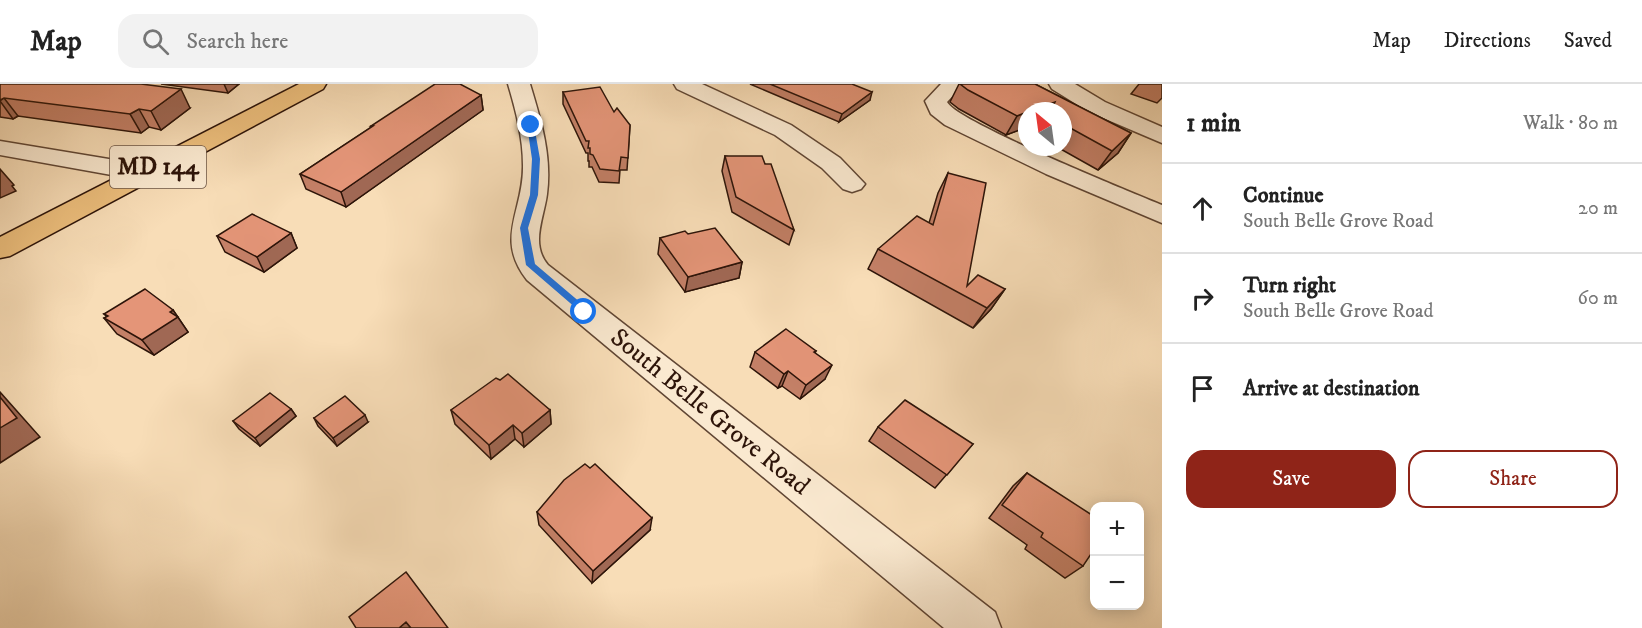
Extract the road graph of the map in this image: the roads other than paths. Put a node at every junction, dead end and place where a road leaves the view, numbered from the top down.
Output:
1 (315, 84) edge
2 (520, 84) edge
3 (685, 84) edge
4 (953, 84) edge
5 (1060, 84) edge
6 (1162, 136) edge
7 (0, 148) edge
8 (145, 173) junction
9 (852, 184) dead end
10 (1162, 215) edge
11 (0, 249) edge
12 (979, 628) edge

1 - 8 main road, MD 144
2 - 12 street, South Belle Grove Road
3 - 9 street
4 - 10 street
5 - 6 street
7 - 8 street
8 - 11 main road, MD 144

